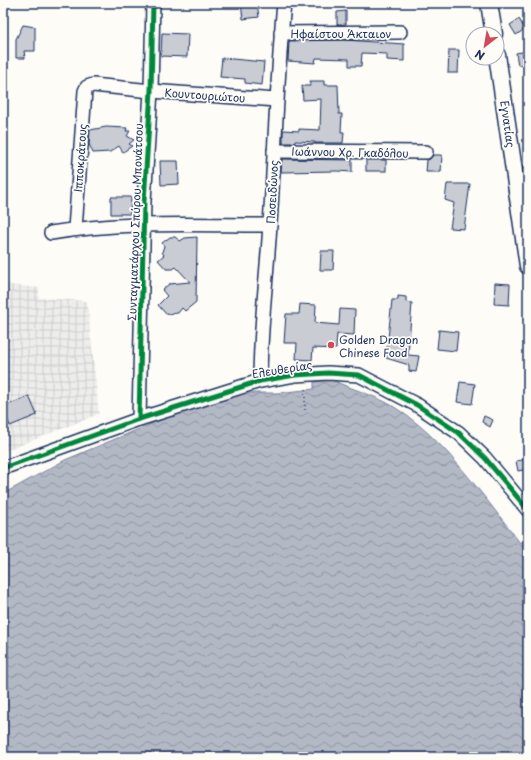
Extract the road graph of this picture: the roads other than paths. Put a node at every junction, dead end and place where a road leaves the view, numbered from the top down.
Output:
1 (153, 3) edge
2 (284, 3) edge
3 (489, 3) edge
4 (493, 26) edge
5 (400, 32) dead end
6 (281, 33) junction
7 (499, 66) edge
8 (87, 87) joint
9 (151, 91) junction
10 (276, 100) junction
11 (274, 151) junction
12 (426, 152) dead end
13 (144, 225) junction
14 (270, 225) junction
15 (75, 229) junction
16 (51, 233) dead end
17 (528, 266) edge
18 (260, 381) junction
19 (139, 419) junction
20 (3, 468) edge
21 (528, 510) edge

1 - 9 street, Συνταγματάρχου Σπύρου Μπονάτσου
2 - 6 street, Ποσειδώνος
3 - 4 main road
5 - 6 street, Ηφαίστου Άκταιον
6 - 10 street, Ποσειδώνος
7 - 17 main road, Εγνατίας
8 - 9 street, Κουντουριώτου
8 - 15 street, Ιπποκράτους
9 - 10 street, Κουντουριώτου
9 - 13 street, Συνταγματάρχου Σπύρου Μπονάτσου
10 - 11 street, Ποσειδώνος
11 - 12 street, Ιωάννου Χρ. Γκαδόλου
11 - 14 street, Ποσειδώνος
13 - 14 street
13 - 15 street
13 - 19 street, Συνταγματάρχου Σπύρου Μπονάτσου
14 - 18 street, Ποσειδώνος
15 - 16 street
18 - 19 street, Ελευθερίας
18 - 21 street, Ελευθερίας
19 - 20 street, Ελευθερίας

